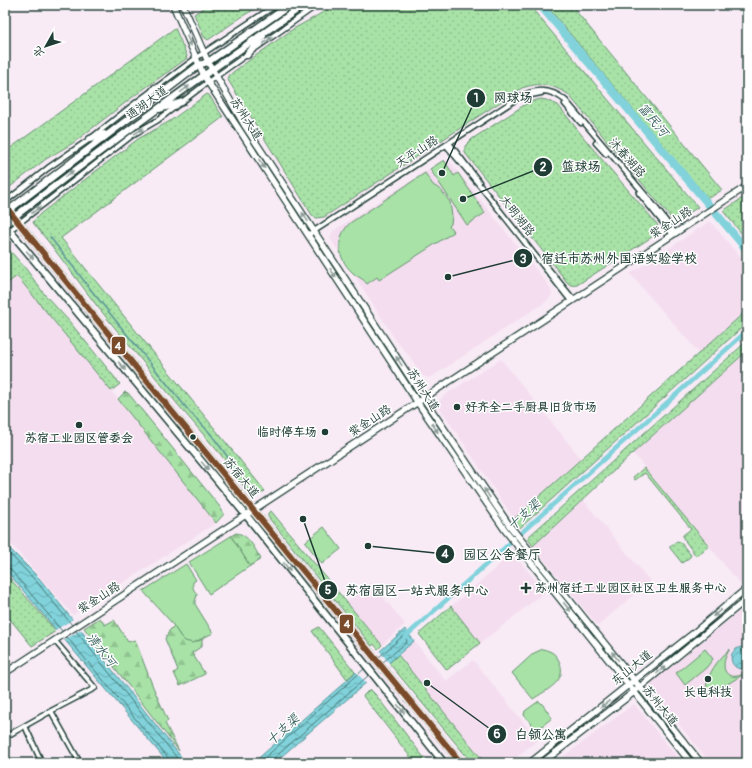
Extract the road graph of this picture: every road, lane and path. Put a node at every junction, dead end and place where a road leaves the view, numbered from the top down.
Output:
1 (173, 5) edge
2 (183, 5) edge
3 (276, 5) edge
4 (290, 5) edge
5 (304, 5) edge
6 (317, 5) edge
7 (268, 30) junction
8 (204, 53) junction
9 (247, 55) junction
10 (196, 58) junction
11 (208, 62) junction
12 (199, 65) junction
13 (212, 70) junction
14 (204, 76) junction
15 (216, 77) junction
16 (208, 82) junction
17 (155, 88) junction
18 (561, 98) joint
19 (182, 102) junction
20 (140, 110) junction
21 (155, 110) junction
22 (110, 132) junction
23 (90, 139) junction
24 (448, 145) junction
25 (747, 186) edge
26 (5, 202) edge
27 (6, 209) edge
28 (14, 216) junction
29 (19, 223) junction
30 (6, 228) edge
31 (315, 232) junction
32 (674, 234) junction
33 (309, 236) junction
34 (572, 300) junction
35 (424, 399) junction
36 (418, 403) junction
37 (254, 510) junction
38 (246, 515) junction
39 (507, 527) junction
40 (747, 588) edge
41 (747, 599) edge
42 (55, 640) junction
43 (5, 673) edge
44 (634, 681) junction
45 (629, 685) junction
46 (640, 687) junction
47 (634, 692) junction
48 (51, 711) junction
49 (25, 726) junction
50 (5, 737) edge
51 (42, 763) edge
52 (80, 763) edge
53 (444, 763) edge
54 (461, 763) edge
55 (530, 763) edge
56 (542, 763) edge
57 (691, 763) edge
58 (700, 763) edge

1 -> 10 street, 苏州大道
2 - 8 street, 苏州大道
3 - 8 street
4 - 11 main road, 通湖大道
5 - 7 main road, 通湖大道
9 -> 6 street
7 - 9 main road
7 - 13 main road, 通湖大道
8 - 10 street
8 - 11 street, 苏州大道
9 - 15 street
10 - 12 street, 苏州大道
10 - 17 street
11 - 12 main road, 通湖大道
11 - 13 street, 苏州大道
12 - 14 street, 苏州大道
12 - 20 main road, 通湖大道
13 - 14 main road, 通湖大道
13 - 15 street, 苏州大道
14 - 16 street, 苏州大道
21 -> 14 main road, 通湖大道
15 - 16 street
31 -> 15 street, 苏州大道
16 - 19 street
16 -> 33 street, 苏州大道
17 - 20 main road
17 - 23 street
18 - 24 street, 天平山路
18 - 32 street, 沐春湖路
19 - 21 main road
29 -> 19 street
20 - 22 main road, 通湖大道
28 -> 21 main road, 通湖大道
22 - 23 main road
22 - 27 main road, 通湖大道
23 - 26 street
24 - 31 street, 天平山路
24 - 34 street, 大明湖路
25 - 32 street, 紫金山路
27 - 28 main road, 苏宿大道
28 - 29 main road, 苏宿大道
28 - 30 main road, 通湖大道
29 - 30 street
29 - 37 main road, 苏宿大道
30 -> 38 main road, 苏宿大道
31 - 33 street, 天平山路
35 -> 31 street, 苏州大道
32 - 34 street, 紫金山路
33 -> 36 street, 苏州大道
34 - 35 street, 紫金山路
35 - 36 street, 紫金山路
39 -> 35 street, 苏州大道
36 - 37 street, 紫金山路
36 -> 39 street, 苏州大道
37 - 38 street, 紫金山路
37 - 54 main road, 苏宿大道
38 - 42 street, 紫金山路
38 -> 53 main road, 苏宿大道
44 -> 39 street, 苏州大道
39 -> 45 street, 苏州大道
40 -> 44 street, 东山大道
46 -> 41 street, 东山大道
42 - 43 street, 紫金山路
42 - 48 street
44 - 45 street, 东山大道
44 - 46 street, 苏州大道
45 - 47 street, 苏州大道
45 -> 55 street, 东山大道
46 - 47 street, 东山大道
46 - 58 street, 苏州大道
47 - 56 street, 东山大道
47 - 57 street, 苏州大道
48 - 49 street
48 - 52 street
49 - 50 street
49 - 51 street

